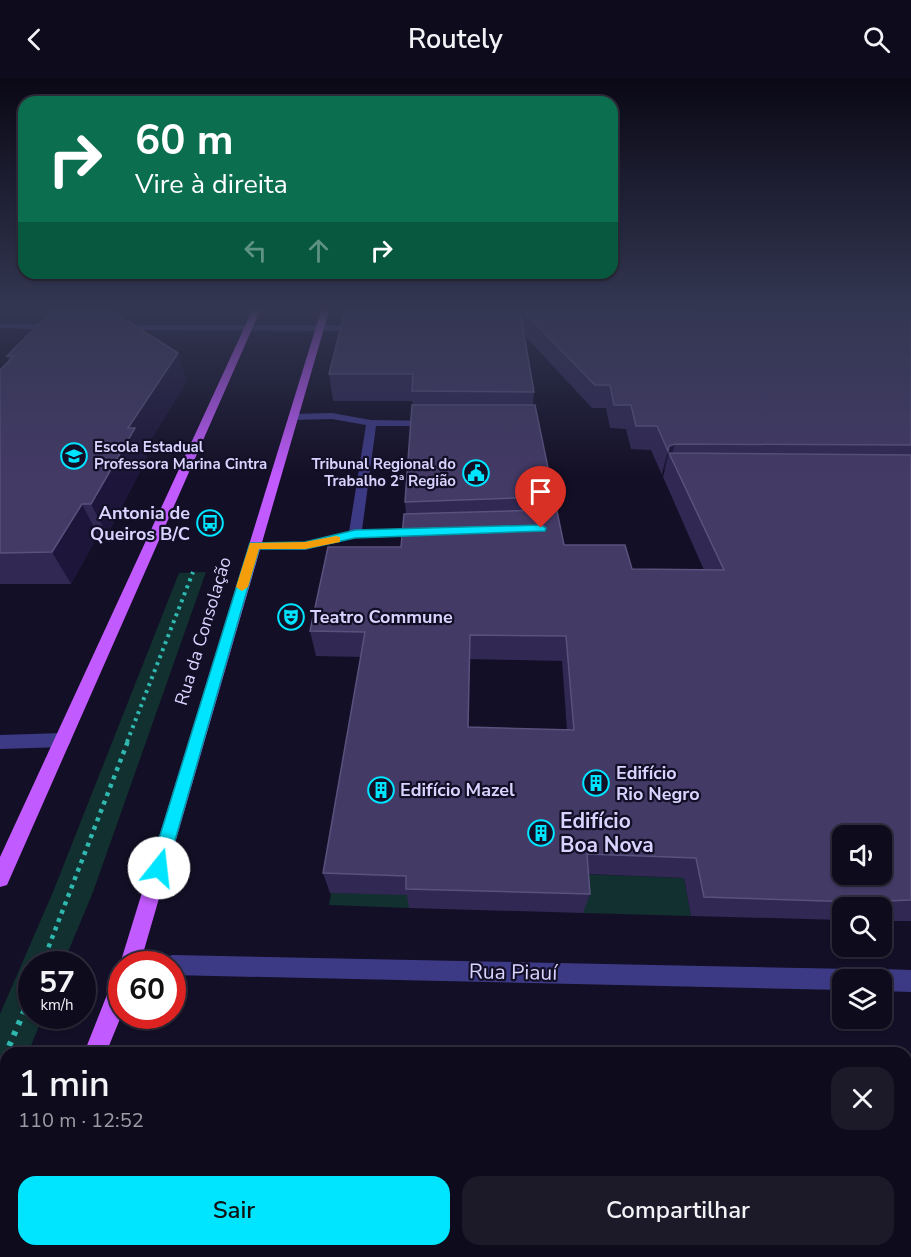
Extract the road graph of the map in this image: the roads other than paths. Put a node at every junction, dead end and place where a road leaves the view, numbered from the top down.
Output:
1 (231, 366) edge
2 (308, 366) edge
3 (293, 417) junction
4 (371, 423) junction
5 (443, 423) edge
6 (436, 531) edge
7 (355, 534) junction
8 (254, 546) junction
9 (63, 740) junction
10 (0, 742) edge
11 (0, 878) edge
12 (135, 951) edge
13 (186, 965) edge
14 (832, 980) edge
15 (892, 980) edge
16 (911, 981) edge
17 (108, 1020) edge
18 (97, 1047) edge

1 - 9 main road
2 - 3 main road, Rua da Consolação
3 - 4 street
3 - 8 main road, Rua da Consolação
4 - 5 street
4 - 7 street
6 - 7 street
7 - 8 street
8 - 12 main road, Rua da Consolação
9 - 10 street
9 - 11 main road
13 - 14 street, Rua Piauí
15 - 16 street
17 - 18 main road

